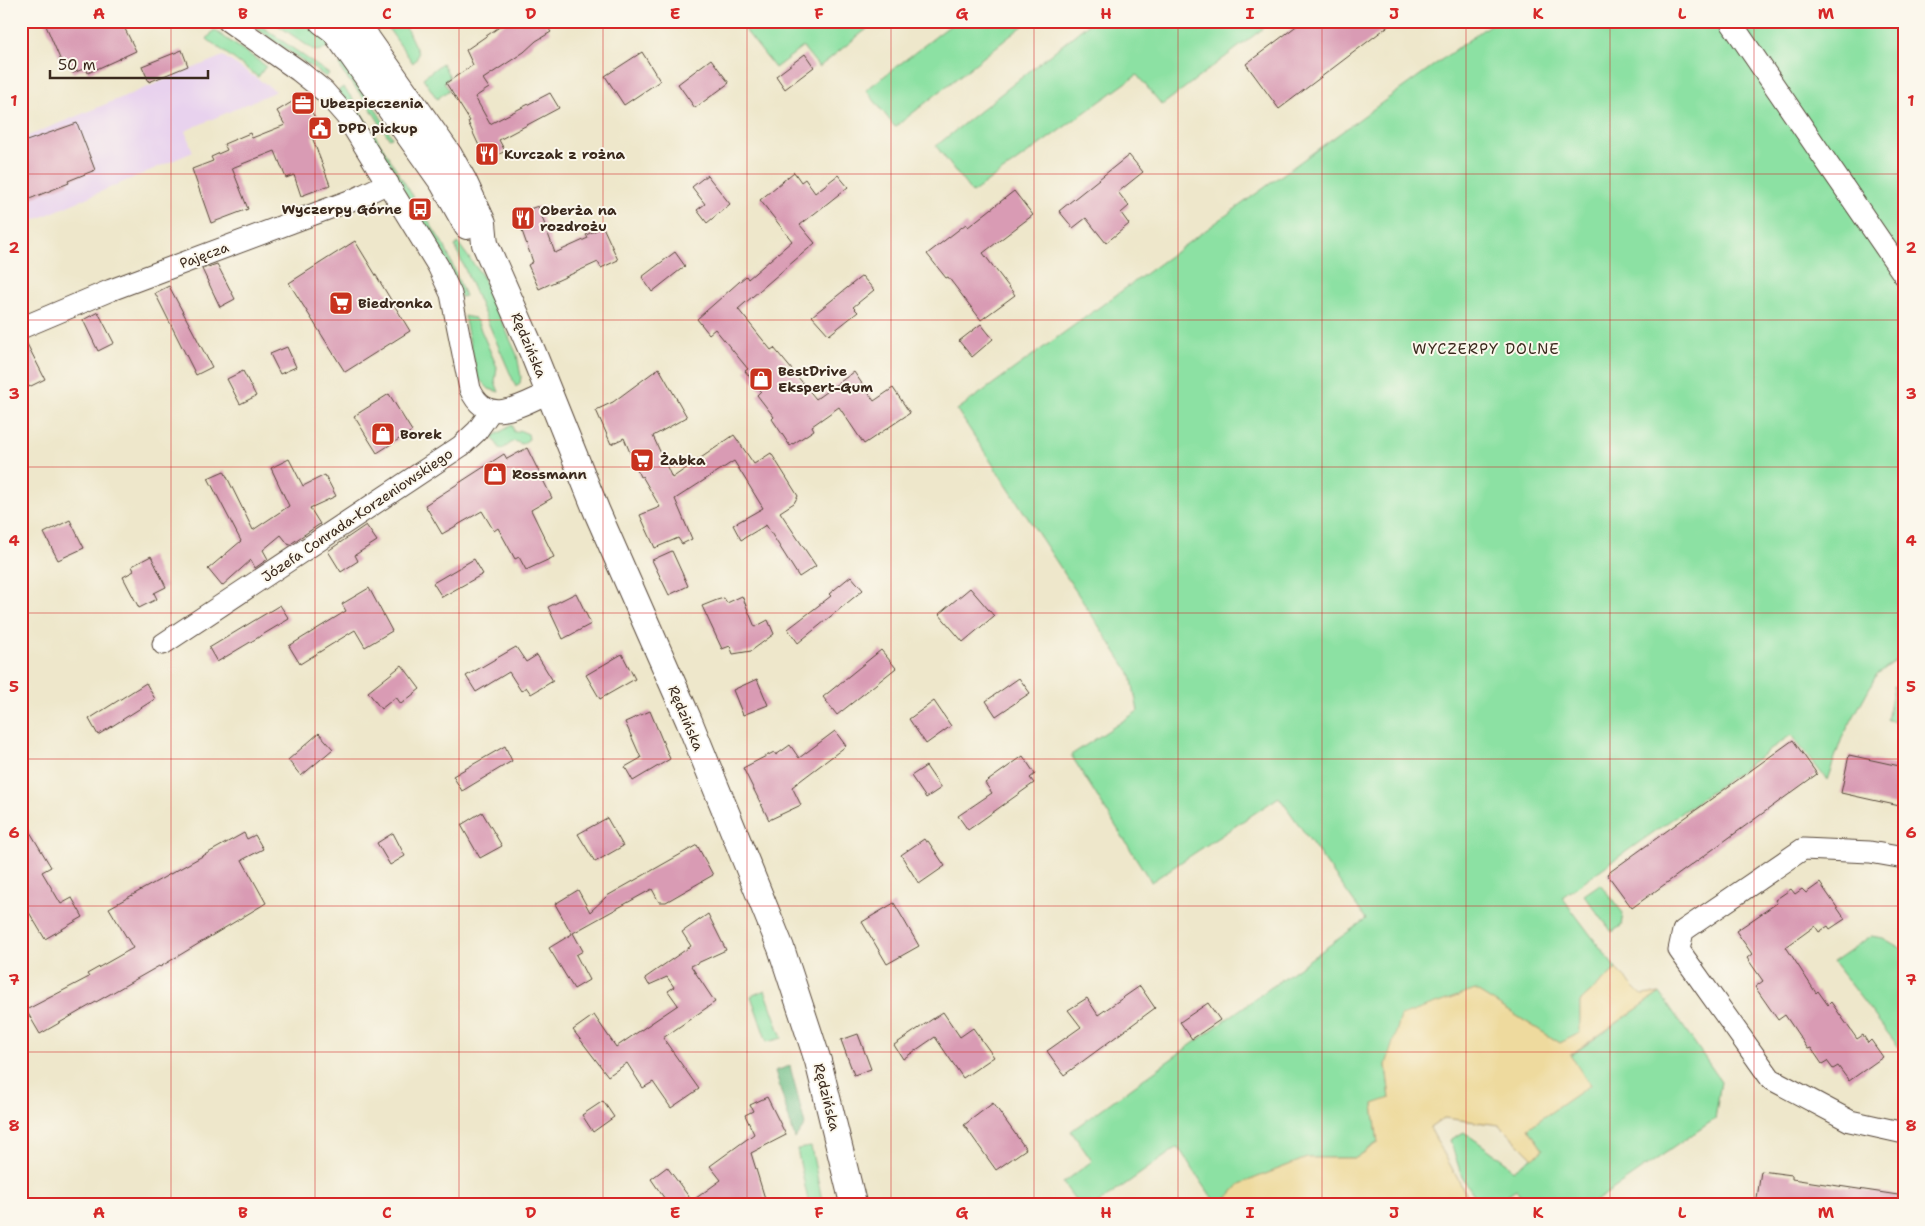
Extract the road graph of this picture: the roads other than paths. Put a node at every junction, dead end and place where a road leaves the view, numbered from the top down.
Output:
1 (228, 21) edge
2 (322, 21) edge
3 (356, 21) edge
4 (1730, 21) edge
5 (388, 183) junction
6 (485, 244) junction
7 (1904, 276) edge
8 (21, 328) edge
9 (548, 392) junction
10 (491, 411) junction
11 (164, 644) dead end
12 (1904, 858) edge
13 (1904, 1133) edge
14 (854, 1204) edge

1 - 5 street
2 - 6 main road, Rędzińska
3 - 6 main road, Rędzińska
4 - 7 street
5 - 8 street, Pajęcza
5 - 10 street
6 - 9 main road, Rędzińska
9 - 10 street
9 - 14 main road, Rędzińska
10 - 11 street, Józefa Conrada-Korzeniowskiego
12 - 13 street

